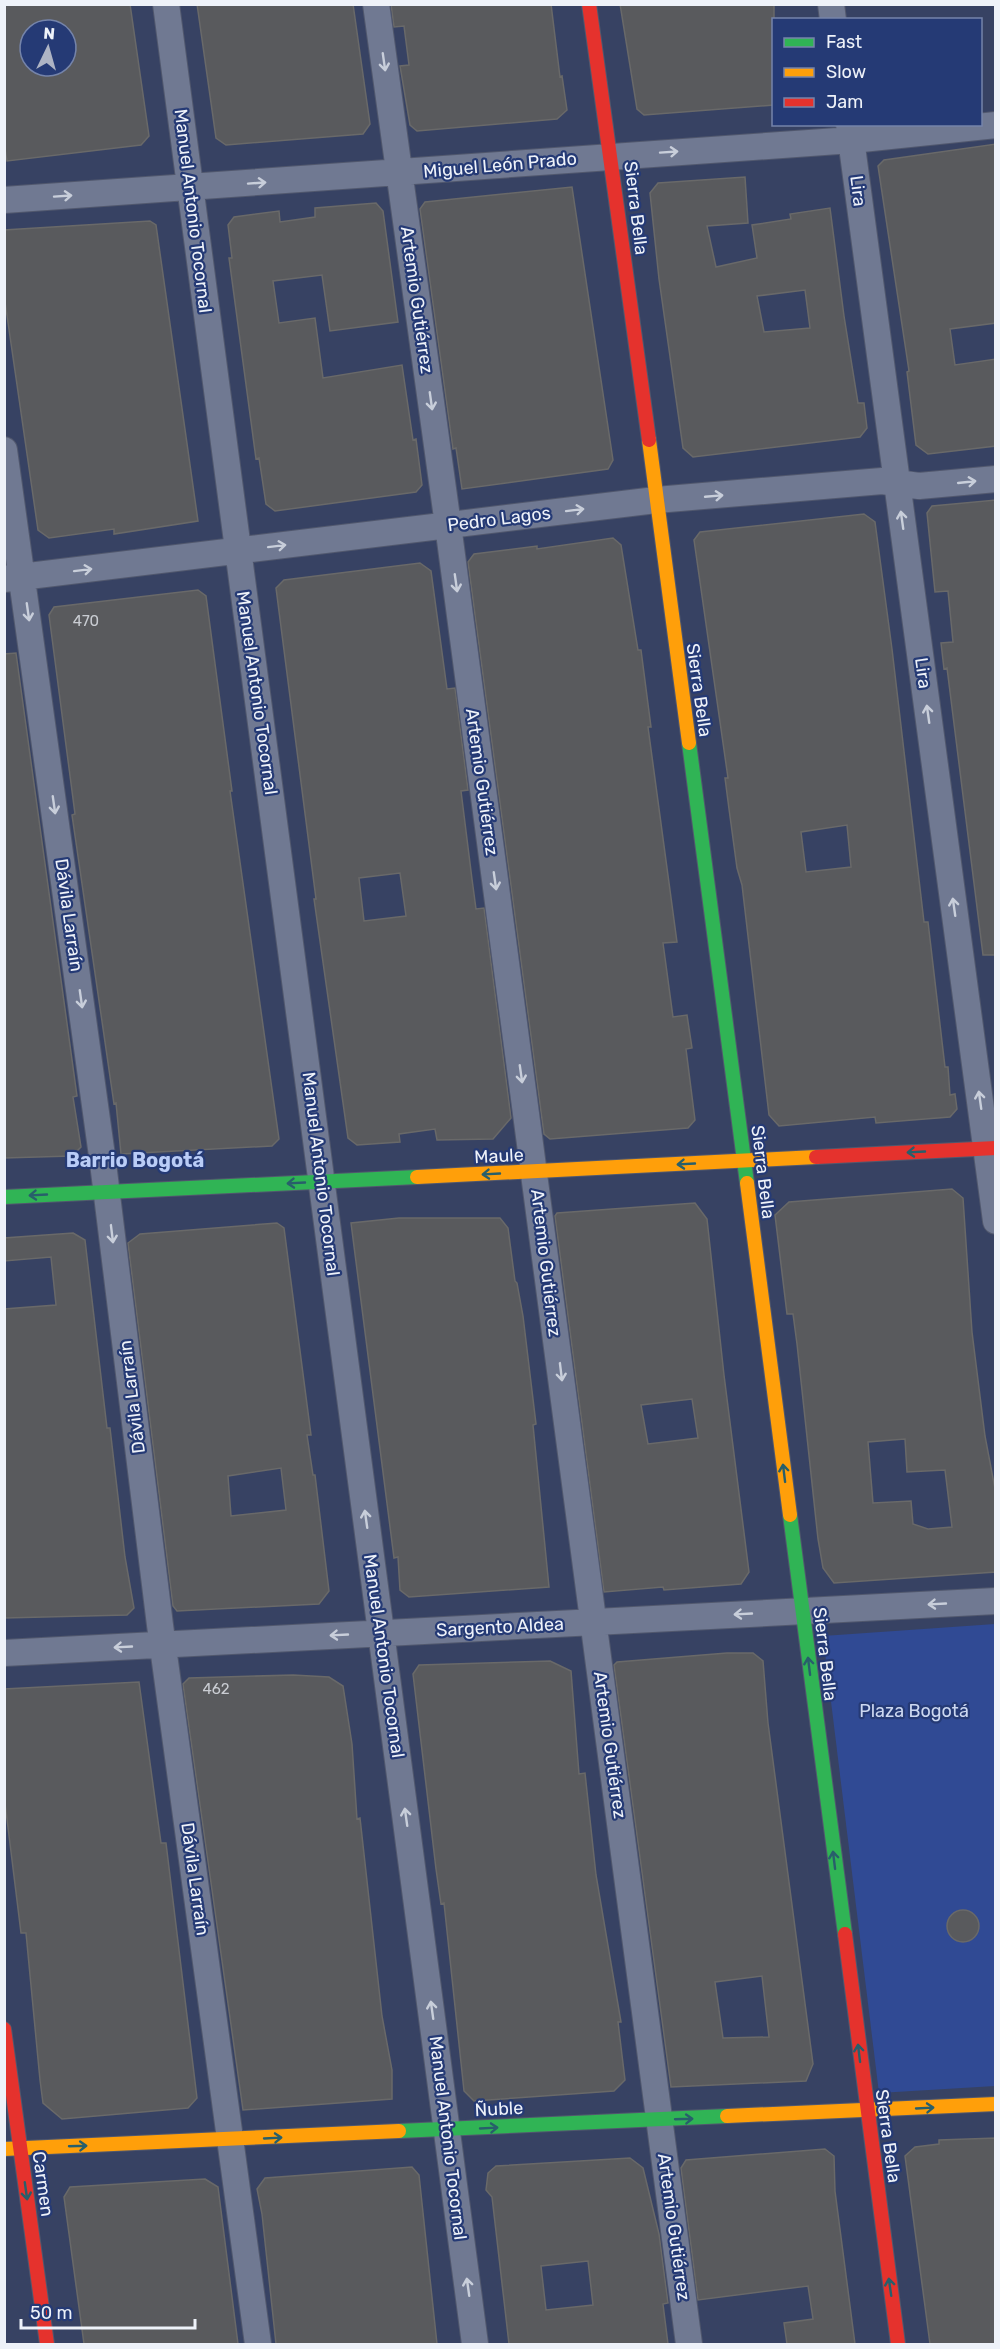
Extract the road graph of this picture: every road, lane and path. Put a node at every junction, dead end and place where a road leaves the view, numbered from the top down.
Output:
1 (166, 4) edge
2 (376, 4) edge
3 (589, 4) edge
4 (975, 126) edge
5 (850, 132) edge
6 (611, 156) junction
7 (400, 173) junction
8 (190, 187) junction
9 (4, 200) edge
10 (4, 450) edge
11 (996, 479) edge
12 (897, 483) junction
13 (656, 500) junction
14 (448, 525) junction
15 (238, 551) junction
16 (14, 578) edge
17 (991, 1148) edge
18 (744, 1161) junction
19 (534, 1172) junction
20 (322, 1182) junction
21 (106, 1192) junction
22 (4, 1197) edge
23 (996, 1221) edge
24 (996, 1601) edge
25 (802, 1611) junction
26 (593, 1622) junction
27 (381, 1633) junction
28 (162, 1645) junction
29 (4, 1653) edge
30 (4, 2029) edge
31 (996, 2104) edge
32 (867, 2111) junction
33 (660, 2120) junction
34 (448, 2130) junction
35 (231, 2139) junction
36 (20, 2148) junction
37 (4, 2149) edge
38 (47, 2344) edge
39 (258, 2344) edge
40 (475, 2344) edge
41 (689, 2344) edge
42 (898, 2344) edge

1 - 8 street, Manuel Antonio Tocornal
2 -> 7 street, Artemio Gutiérrez
3 - 6 main road, Sierra Bella
4 - 5 street, Miguel León Prado
6 -> 5 street, Miguel León Prado
5 - 12 street, Lira
6 - 7 street, Miguel León Prado
6 - 13 main road, Sierra Bella
8 -> 7 street, Miguel León Prado
7 -> 14 street, Artemio Gutiérrez
9 -> 8 street, Miguel León Prado
8 - 15 street, Manuel Antonio Tocornal
10 - 16 street, Dávila Larraín
12 -> 11 street, Pedro Lagos
13 -> 12 street, Pedro Lagos
17 -> 12 street, Lira
14 -> 13 street, Pedro Lagos
13 - 18 main road, Sierra Bella
15 -> 14 street, Pedro Lagos
14 -> 19 street, Artemio Gutiérrez
16 -> 15 street, Pedro Lagos
15 - 20 street, Manuel Antonio Tocornal
16 -> 21 street, Dávila Larraín
17 -> 18 main road, Maule
17 - 23 street, Lira
18 -> 19 main road, Maule
25 -> 18 main road, Sierra Bella
19 -> 20 main road, Maule
19 -> 26 street, Artemio Gutiérrez
20 -> 21 main road, Maule
27 -> 20 street, Manuel Antonio Tocornal
21 -> 22 main road, Maule
21 -> 28 street, Dávila Larraín
24 -> 25 street, Sargento Aldea
25 -> 26 street, Sargento Aldea
32 -> 25 main road, Sierra Bella
26 - 27 street, Sargento Aldea
26 - 33 street, Artemio Gutiérrez
27 -> 28 street, Sargento Aldea
34 -> 27 street, Manuel Antonio Tocornal
28 -> 29 street, Sargento Aldea
28 - 35 street, Dávila Larraín
30 - 36 main road, Carmen
32 -> 31 main road, Ñuble
33 -> 32 main road, Ñuble
42 -> 32 main road, Sierra Bella
34 -> 33 main road, Ñuble
33 - 41 street, Artemio Gutiérrez
35 -> 34 main road, Ñuble
40 -> 34 street, Manuel Antonio Tocornal
36 -> 35 main road, Ñuble
35 - 39 street, Dávila Larraín
36 - 37 main road, Ñuble
36 -> 38 main road, Carmen

